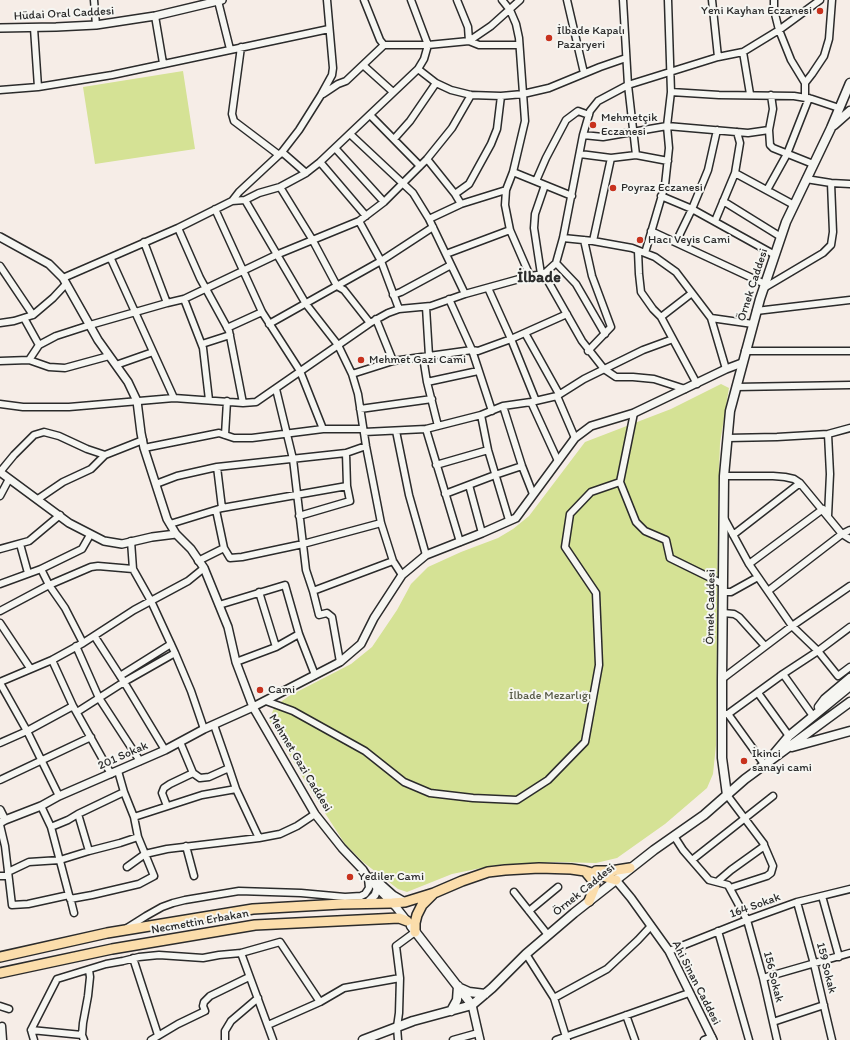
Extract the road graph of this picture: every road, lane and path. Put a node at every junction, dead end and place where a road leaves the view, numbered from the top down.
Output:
1 (94, 0) edge
2 (327, 0) edge
3 (364, 0) edge
4 (411, 0) edge
5 (457, 0) edge
6 (502, 0) edge
7 (520, 0) edge
8 (566, 0) edge
9 (623, 0) edge
10 (668, 0) edge
11 (712, 0) edge
12 (774, 0) edge
13 (820, 0) edge
14 (832, 0) edge
15 (220, 1) edge
16 (195, 3) edge
17 (510, 10) junction
18 (155, 16) junction
19 (96, 25) junction
20 (0, 28) edge
21 (34, 28) junction
22 (329, 28) junction
23 (779, 30) junction
24 (469, 41) junction
25 (384, 45) junction
26 (428, 45) junction
27 (519, 45) junction
28 (241, 47) junction
29 (230, 49) junction
30 (743, 52) junction
31 (718, 57) junction
32 (626, 58) junction
33 (163, 63) junction
34 (363, 65) junction
35 (418, 69) junction
36 (670, 71) junction
37 (584, 73) junction
38 (436, 83) junction
39 (805, 83) junction
40 (850, 83) edge
41 (628, 85) junction
42 (38, 87) junction
43 (0, 90) edge
44 (394, 92) junction
45 (671, 92) junction
46 (523, 94) junction
47 (750, 94) junction
48 (321, 95) junction
49 (471, 95) junction
50 (771, 95) junction
51 (500, 96) junction
52 (807, 97) junction
53 (850, 102) edge
54 (839, 108) junction
55 (850, 111) edge
56 (370, 115) junction
57 (589, 115) junction
58 (850, 117) edge
59 (667, 126) junction
60 (831, 128) junction
61 (717, 130) junction
62 (769, 130) junction
63 (737, 132) junction
64 (633, 133) junction
65 (350, 134) junction
66 (583, 135) junction
67 (394, 139) junction
68 (335, 148) junction
69 (281, 154) junction
70 (580, 154) junction
71 (787, 154) junction
72 (636, 155) junction
73 (611, 158) junction
74 (427, 159) junction
75 (668, 161) junction
76 (320, 162) junction
77 (813, 164) junction
78 (420, 166) junction
79 (513, 172) junction
80 (306, 173) junction
81 (735, 173) junction
82 (806, 180) junction
83 (536, 181) junction
84 (403, 183) junction
85 (831, 183) junction
86 (850, 184) edge
87 (545, 185) junction
88 (280, 187) junction
89 (506, 190) junction
90 (767, 190) junction
91 (456, 194) junction
92 (572, 196) junction
93 (661, 196) junction
94 (245, 200) junction
95 (232, 201) junction
96 (724, 201) junction
97 (384, 202) junction
98 (462, 204) junction
99 (794, 205) junction
100 (215, 209) junction
101 (692, 209) junction
102 (366, 216) junction
103 (429, 219) junction
104 (359, 221) junction
105 (715, 221) junction
106 (433, 227) junction
107 (178, 228) junction
108 (510, 230) junction
109 (651, 231) junction
110 (0, 237) edge
111 (781, 237) junction
112 (563, 238) junction
113 (312, 239) junction
114 (584, 240) junction
115 (593, 241) junction
116 (144, 242) junction
117 (676, 242) junction
118 (638, 251) junction
119 (645, 253) junction
120 (446, 254) junction
121 (276, 255) junction
122 (775, 255) junction
123 (111, 259) junction
124 (381, 261) junction
125 (556, 263) junction
126 (451, 265) junction
127 (0, 266) edge
128 (243, 272) junction
129 (542, 274) junction
130 (530, 276) junction
131 (65, 281) junction
132 (337, 286) junction
133 (764, 286) junction
134 (488, 288) junction
135 (207, 289) junction
136 (692, 293) junction
137 (393, 294) junction
138 (465, 294) junction
139 (184, 299) junction
140 (449, 299) junction
141 (850, 300) edge
142 (168, 302) junction
143 (306, 304) junction
144 (426, 307) junction
145 (399, 309) junction
146 (756, 311) junction
147 (136, 312) junction
148 (262, 312) junction
149 (567, 314) junction
150 (33, 315) junction
151 (661, 317) junction
152 (24, 318) junction
153 (710, 318) junction
154 (373, 321) junction
155 (0, 323) edge
156 (269, 324) junction
157 (753, 324) junction
158 (90, 325) junction
159 (229, 331) junction
160 (525, 333) junction
161 (604, 334) junction
162 (511, 339) junction
163 (672, 339) junction
164 (202, 344) junction
165 (39, 345) junction
166 (338, 345) junction
167 (472, 350) junction
168 (588, 350) junction
169 (745, 351) junction
170 (850, 351) edge
171 (153, 352) junction
172 (109, 356) junction
173 (426, 356) junction
174 (29, 360) junction
175 (0, 361) edge
176 (393, 361) junction
177 (742, 363) junction
178 (116, 365) junction
179 (604, 369) junction
180 (726, 369) junction
181 (300, 371) junction
182 (478, 371) junction
183 (352, 374) junction
184 (427, 382) junction
185 (696, 384) junction
186 (850, 385) edge
187 (736, 386) junction
188 (276, 389) junction
189 (685, 389) junction
190 (558, 395) junction
191 (174, 398) junction
192 (432, 399) junction
193 (209, 400) junction
194 (137, 401) junction
195 (227, 401) junction
196 (533, 402) junction
197 (243, 403) junction
198 (0, 404) edge
199 (503, 406) junction
200 (360, 409) junction
201 (492, 411) junction
202 (634, 413) junction
203 (481, 415) junction
204 (438, 426) junction
205 (850, 428) edge
206 (323, 429) junction
207 (426, 429) junction
208 (363, 430) junction
209 (396, 431) junction
210 (286, 434) junction
211 (828, 434) junction
212 (225, 435) junction
213 (575, 438) junction
214 (727, 438) junction
215 (143, 440) junction
216 (366, 446) junction
217 (144, 448) junction
218 (488, 450) junction
219 (346, 453) junction
220 (105, 455) junction
221 (293, 459) junction
222 (558, 461) junction
223 (436, 466) junction
224 (522, 466) junction
225 (217, 468) junction
226 (0, 472) edge
227 (495, 475) junction
228 (724, 476) junction
229 (9, 479) junction
230 (620, 482) junction
231 (800, 483) junction
232 (156, 484) junction
233 (469, 485) junction
234 (348, 486) junction
235 (445, 494) junction
236 (533, 494) junction
237 (0, 496) edge
238 (297, 496) junction
239 (38, 499) junction
240 (219, 509) junction
241 (822, 509) junction
242 (60, 515) junction
243 (299, 516) junction
244 (724, 516) junction
245 (828, 516) junction
246 (510, 520) junction
247 (381, 523) junction
248 (170, 524) junction
249 (850, 530) edge
250 (482, 533) junction
251 (176, 534) junction
252 (842, 534) junction
253 (90, 535) junction
254 (733, 535) junction
255 (850, 539) edge
256 (131, 542) junction
257 (460, 542) junction
258 (20, 544) junction
259 (303, 544) junction
260 (224, 548) junction
261 (0, 549) edge
262 (426, 555) junction
263 (198, 561) junction
264 (393, 562) junction
265 (749, 564) junction
266 (204, 568) junction
267 (41, 569) junction
268 (133, 569) junction
269 (28, 574) junction
270 (402, 575) junction
271 (758, 577) junction
272 (0, 584) edge
273 (49, 585) junction
274 (850, 586) edge
275 (723, 588) junction
276 (313, 591) junction
277 (768, 591) junction
278 (259, 592) junction
279 (151, 601) junction
280 (219, 605) junction
281 (0, 611) edge
282 (723, 613) junction
283 (0, 623) edge
284 (792, 626) junction
285 (850, 627) edge
286 (299, 634) junction
287 (95, 637) junction
288 (83, 643) junction
289 (171, 644) junction
290 (76, 646) junction
291 (765, 646) junction
292 (276, 647) junction
293 (818, 651) junction
294 (175, 653) junction
295 (52, 660) junction
296 (236, 662) junction
297 (340, 662) junction
298 (850, 667) edge
299 (30, 668) junction
300 (783, 674) junction
301 (314, 675) junction
302 (838, 676) junction
303 (122, 679) junction
304 (722, 679) junction
305 (848, 682) edge
306 (0, 683) edge
307 (758, 693) junction
308 (99, 698) junction
309 (266, 701) junction
310 (850, 702) edge
311 (73, 706) junction
312 (253, 707) junction
313 (77, 712) junction
314 (725, 714) junction
315 (814, 714) junction
316 (214, 725) junction
317 (204, 729) junction
318 (27, 731) junction
319 (850, 731) edge
320 (789, 736) junction
321 (91, 737) junction
322 (180, 742) junction
323 (0, 743) edge
324 (787, 748) junction
325 (165, 750) junction
326 (42, 760) junction
327 (140, 761) junction
328 (764, 764) junction
329 (229, 768) junction
330 (115, 772) junction
331 (193, 773) junction
332 (0, 780) edge
333 (236, 789) junction
334 (124, 792) junction
335 (727, 795) junction
336 (59, 796) junction
337 (773, 796) dead end
338 (41, 806) junction
339 (167, 806) junction
340 (0, 810) edge
341 (78, 814) junction
342 (315, 814) junction
343 (134, 817) junction
344 (745, 818) junction
345 (2, 822) edge
346 (51, 827) junction
347 (674, 836) junction
348 (138, 837) junction
349 (259, 838) junction
350 (764, 843) junction
351 (186, 846) junction
352 (89, 851) junction
353 (145, 854) junction
354 (60, 860) junction
355 (692, 860) junction
356 (127, 867) dead end
357 (630, 868) junction
358 (363, 870) junction
359 (585, 871) junction
360 (8, 874) junction
361 (0, 876) edge
362 (194, 876) dead end
363 (368, 878) junction
364 (616, 880) junction
365 (717, 882) junction
366 (376, 886) junction
367 (558, 887) dead end
368 (730, 888) junction
369 (849, 891) edge
370 (514, 892) dead end
371 (434, 893) junction
372 (822, 896) junction
373 (70, 897) junction
374 (589, 901) junction
375 (405, 902) junction
376 (797, 902) junction
377 (367, 903) junction
378 (392, 903) junction
379 (529, 911) junction
380 (74, 913) dead end
381 (747, 920) junction
382 (407, 921) junction
383 (651, 926) junction
384 (123, 931) junction
385 (718, 931) junction
386 (415, 932) junction
387 (548, 934) junction
388 (669, 951) junction
389 (241, 953) junction
390 (526, 954) junction
391 (850, 954) edge
392 (0, 957) edge
393 (839, 957) junction
394 (133, 958) junction
395 (814, 964) junction
396 (89, 970) junction
397 (0, 974) edge
398 (249, 977) junction
399 (400, 978) junction
400 (763, 978) junction
401 (458, 986) junction
402 (690, 993) junction
403 (485, 994) junction
404 (258, 998) junction
405 (554, 998) junction
406 (320, 1002) junction
407 (472, 1005) junction
408 (0, 1006) edge
409 (824, 1006) junction
410 (9, 1009) dead end
411 (451, 1011) junction
412 (626, 1015) junction
413 (773, 1022) junction
414 (268, 1025) junction
415 (2, 1026) dead end
416 (397, 1027) junction
417 (31, 1030) junction
418 (158, 1034) junction
419 (384, 1036) edge
420 (479, 1037) edge
421 (83, 1038) edge
422 (567, 1038) edge
423 (713, 1039) edge
424 (4, 1040) edge
425 (34, 1040) edge
426 (151, 1040) edge
427 (225, 1040) edge
428 (273, 1040) edge
429 (363, 1040) edge
430 (398, 1040) edge
431 (453, 1040) edge
432 (556, 1040) edge
433 (635, 1040) edge
434 (704, 1040) edge
435 (749, 1040) edge
436 (777, 1040) edge
437 (832, 1040) edge

1 - 19 street
2 - 22 street
3 - 25 street
4 - 26 street
5 - 24 street
6 - 17 street
7 - 17 street
8 - 37 street
9 - 32 street
10 - 36 street
11 - 31 street
12 - 23 street
13 - 23 street
14 - 39 street
15 - 16 street, Hüdai Oral Caddesi
15 - 29 street
16 - 18 street, Hüdai Oral Caddesi
17 - 24 street
17 - 27 street
18 - 19 street, Hüdai Oral Caddesi
18 - 33 street
19 - 21 street, Hüdai Oral Caddesi
20 - 21 street, Hüdai Oral Caddesi
21 - 42 street
22 - 28 street
22 - 48 street
23 - 30 street
23 - 39 street
24 - 26 street
24 - 27 street
25 - 26 street
25 - 34 street
26 - 35 street
27 - 46 street
28 - 29 street
28 - 69 street
29 - 33 street
30 - 31 street
30 - 47 street
31 - 36 street
32 - 37 street
32 - 41 street
33 - 42 street
34 - 44 street
34 - 48 street
35 - 38 street
35 - 44 street
36 - 41 street
36 - 45 street
37 - 46 street
38 - 49 street
38 - 67 street
39 - 52 street
40 - 54 main road, Örnek Caddesi
41 - 57 street
41 - 64 street
42 - 43 street
44 - 56 street
45 - 47 street
45 - 59 street
46 - 51 street
46 - 79 street
47 - 50 street
48 - 69 street
49 - 51 street
49 - 74 street
50 - 52 street
50 - 62 street
51 - 91 street
52 - 54 street
52 - 71 street
53 - 54 main road
54 - 60 main road, Örnek Caddesi
55 - 60 main road
56 - 65 street
56 - 67 street
57 - 66 street
57 - 83 street
58 - 60 main road
59 - 61 street
59 - 64 street
59 - 75 street
60 - 77 main road, Örnek Caddesi
61 - 63 street
61 - 101 street
62 - 63 street
62 - 71 street
63 - 81 street
64 - 66 street
64 - 72 street
65 - 68 street
65 - 84 street
66 - 70 street
67 - 78 street
68 - 76 street
68 - 97 street
69 - 80 street
69 - 95 street
70 - 73 street
70 - 92 street
71 - 77 street
71 - 90 street
72 - 73 street
72 - 75 street
73 - 115 street
74 - 78 street
74 - 91 street
75 - 93 street
76 - 80 street
76 - 102 street
77 - 82 main road, Örnek Caddesi
78 - 84 street
79 - 83 street
79 - 89 street
80 - 88 street
81 - 90 street
81 - 96 street
82 - 85 street
82 - 99 main road, Örnek Caddesi
83 - 87 street
84 - 97 street
84 - 103 street
85 - 86 street
85 - 133 street
87 - 92 street
87 - 129 street
88 - 94 street
88 - 113 street
89 - 98 street
89 - 108 street
90 - 99 street
91 - 98 street
92 - 112 street
93 - 101 street
93 - 109 street
94 - 95 street
94 - 121 street
95 - 100 street
96 - 105 street
96 - 111 street
97 - 102 street
98 - 103 street
99 - 111 main road, Örnek Caddesi
100 - 107 street
100 - 128 street
101 - 105 street
101 - 117 street
102 - 104 street
103 - 106 street
104 - 113 street
104 - 124 street
105 - 122 street
106 - 120 street
106 - 124 street
107 - 116 street
107 - 135 street
108 - 120 street
108 - 130 street
109 - 117 street
109 - 119 street
110 - 131 street, Mehmet Gazi Caddesi
111 - 122 main road, Örnek Caddesi
112 - 114 street
112 - 125 street
113 - 121 street
113 - 132 street
114 - 115 street
114 - 161 street
115 - 118 street
116 - 123 street
116 - 142 street
117 - 133 street
118 - 119 street
118 - 151 street
119 - 136 street
120 - 126 street
121 - 128 street
121 - 143 street
122 - 133 main road, Örnek Caddesi
123 - 131 street
123 - 147 street
124 - 132 street
124 - 137 street
125 - 129 street
125 - 161 street
126 - 137 street
126 - 138 street
127 - 150 street
128 - 135 street
128 - 148 street
129 - 130 street
129 - 149 street
130 - 134 street
131 - 150 street
131 - 158 street, Mehmet Gazi Caddesi
132 - 143 street
132 - 154 street
133 - 146 main road, Örnek Caddesi
134 - 138 street
134 - 162 street
135 - 139 street
135 - 159 street
136 - 151 street
136 - 153 street
137 - 145 street
138 - 140 street
139 - 142 street
139 - 164 street
140 - 144 street
140 - 167 street
141 - 146 street
142 - 147 street
143 - 156 street
143 - 166 street
144 - 145 street
144 - 173 street
145 - 154 street
146 - 157 main road, Örnek Caddesi
147 - 158 street
147 - 171 street
148 - 156 street
148 - 159 street
149 - 160 street
149 - 168 street
150 - 152 street
151 - 163 street
152 - 155 street
152 - 165 street
153 - 157 street
153 - 180 street
154 - 166 street
154 - 176 street
156 - 181 street
157 - 169 main road, Örnek Caddesi
158 - 165 street
158 - 172 street, Mehmet Gazi Caddesi
159 - 164 street
159 - 197 street
160 - 162 street
160 - 190 street
161 - 168 street
162 - 167 street
162 - 196 street
163 - 179 street
163 - 185 street
164 - 193 street
165 - 174 street
166 - 181 street
166 - 183 street
167 - 173 street
167 - 182 street
168 - 179 street
169 - 170 street
169 - 177 main road, Örnek Caddesi
171 - 178 street
171 - 191 street
172 - 174 street
172 - 178 street, Mehmet Gazi Caddesi
173 - 176 street
173 - 184 street
174 - 175 street
176 - 183 street
177 - 180 street, 201 Sokak
177 - 187 main road, Örnek Caddesi
178 - 194 street, Mehmet Gazi Caddesi
179 - 189 street
179 - 190 street
180 - 185 street, 201 Sokak
181 - 188 street
181 - 206 street
182 - 184 street
182 - 201 street
183 - 200 street
184 - 192 street
185 - 189 street, 201 Sokak
186 - 187 street
187 - 214 main road, Örnek Caddesi
188 - 197 street
188 - 210 street
189 - 202 street, 201 Sokak
190 - 196 street
190 - 213 street
191 - 193 street
191 - 194 street
192 - 200 street
192 - 204 street
193 - 195 street
194 - 198 street
194 - 215 street, Mehmet Gazi Caddesi
195 - 197 street
195 - 212 street
196 - 199 street
196 - 222 street
199 - 201 street
199 - 224 street
200 - 208 street
201 - 203 street
202 - 213 street, 201 Sokak
202 - 230 street
203 - 204 street
203 - 218 street
204 - 207 street
205 - 211 street
206 - 208 street
206 - 210 street
207 - 209 street
207 - 223 street
208 - 209 street
208 - 216 street
209 - 262 street
210 - 212 street
210 - 221 street
211 - 214 street
211 - 245 street
212 - 217 street
213 - 222 street, 201 Sokak
214 - 228 main road, Örnek Caddesi
215 - 217 street, Mehmet Gazi Caddesi
215 - 220 street
216 - 219 street
216 - 247 street
217 - 232 street, Mehmet Gazi Caddesi
218 - 223 street
218 - 227 street
219 - 221 street
219 - 234 street
220 - 226 street
220 - 239 street
221 - 225 street
221 - 238 street
222 - 236 street, 201 Sokak
223 - 235 street
224 - 227 street
224 - 236 street
225 - 232 street
225 - 240 street
226 - 229 street
227 - 233 street
227 - 246 street
228 - 231 street
228 - 244 main road, Örnek Caddesi
229 - 237 street
229 - 239 street
230 - 275 street
230 - 309 street
231 - 241 street
231 - 254 street
232 - 248 street, Mehmet Gazi Caddesi
233 - 235 street
233 - 250 street
234 - 238 street
234 - 243 street
235 - 257 street
236 - 246 street, 201 Sokak
238 - 240 street
238 - 243 street
239 - 242 street
240 - 248 street
240 - 260 street
241 - 245 street
241 - 265 street
242 - 253 street
242 - 258 street
243 - 259 street
244 - 254 street
244 - 275 main road, Örnek Caddesi
245 - 252 street
246 - 250 street, 201 Sokak
247 - 259 street
247 - 264 street
248 - 251 street, Mehmet Gazi Caddesi
249 - 252 street
250 - 257 street, 201 Sokak
251 - 256 street
251 - 263 street, Mehmet Gazi Caddesi
252 - 255 street
252 - 277 street
253 - 256 street
253 - 267 street
254 - 265 street
256 - 268 street
257 - 262 street, 201 Sokak
258 - 261 street
258 - 269 street
259 - 260 street
259 - 276 street
260 - 263 street
262 - 270 street, 201 Sokak
263 - 266 street, Mehmet Gazi Caddesi
264 - 270 street
264 - 276 street
265 - 271 street
266 - 279 street
266 - 280 street, Mehmet Gazi Caddesi
267 - 269 street
267 - 273 street
268 - 273 street
268 - 279 street
269 - 272 street
270 - 297 street, 201 Sokak
271 - 275 street
271 - 277 street
273 - 281 street
273 - 288 street
274 - 284 street
275 - 282 main road, Örnek Caddesi
276 - 297 street
277 - 284 street
278 - 280 street
278 - 286 street
278 - 292 street
279 - 287 street
279 - 289 street
280 - 296 street, Mehmet Gazi Caddesi
282 - 291 street
282 - 304 main road, Örnek Caddesi
283 - 299 street
284 - 291 street
284 - 293 street
285 - 293 street
286 - 292 street
286 - 301 street
287 - 288 street
287 - 303 street
288 - 290 street
289 - 294 street
289 - 303 street
290 - 295 street
290 - 308 street
291 - 304 street
292 - 296 street
293 - 300 street
293 - 302 street
294 - 303 street
294 - 317 street
295 - 299 street
295 - 311 street
296 - 312 street, Mehmet Gazi Caddesi
297 - 301 street, 201 Sokak
298 - 302 street
299 - 306 street
300 - 307 street
300 - 315 street
301 - 309 street, 201 Sokak
302 - 305 street
303 - 308 street
303 - 325 street
304 - 314 main road, Örnek Caddesi
305 - 315 main road
305 - 315 main road
306 - 318 street
307 - 314 street
307 - 320 street
308 - 313 street
308 - 327 street
309 - 312 street, 201 Sokak
310 - 324 main road
311 - 313 street
311 - 318 street
312 - 316 street, 201 Sokak
312 - 342 street, Mehmet Gazi Caddesi
313 - 321 street
314 - 328 street
314 - 335 main road, Örnek Caddesi
315 - 320 main road
316 - 317 street, 201 Sokak
316 - 329 street
317 - 322 street, 201 Sokak
318 - 323 street
318 - 326 street
319 - 324 main road
320 - 328 main road
321 - 326 street
321 - 330 street
322 - 325 street, 201 Sokak
322 - 331 street
324 - 328 main road
325 - 327 street, 201 Sokak
326 - 332 street
326 - 336 street
327 - 330 street, 201 Sokak
328 - 335 main road
329 - 331 street
329 - 333 street
330 - 334 street
330 - 336 street, 201 Sokak
331 - 339 street
333 - 339 street
333 - 349 street
334 - 341 street
334 - 343 street
335 - 344 street
335 - 347 main road, Örnek Caddesi
336 - 338 street, 201 Sokak
337 - 344 street
338 - 345 street, 201 Sokak
338 - 346 street
339 - 343 street
340 - 345 street
341 - 346 street
341 - 352 street
342 - 349 street
342 - 358 street, Mehmet Gazi Caddesi
343 - 348 street
344 - 350 street
344 - 355 street
345 - 360 street
346 - 354 street
347 - 355 street
347 - 357 main road, Örnek Caddesi
348 - 352 street
348 - 353 street
349 - 351 street
350 - 365 street
350 - 368 street
351 - 353 street
351 - 362 street
352 - 354 street
353 - 356 street
353 - 373 street
354 - 360 street
354 - 373 street
355 - 365 street
357 - 359 main road
357 - 364 main road, Örnek Caddesi
358 - 363 street, Mehmet Gazi Caddesi
358 - 375 street, Mehmet Gazi Caddesi
359 - 364 main road
359 - 371 main road, Necmettin Erbakan
359 - 374 main road
360 - 361 street
360 - 373 street
363 - 366 street, Mehmet Gazi Caddesi
363 - 384 street
364 - 374 main road, Örnek Caddesi
364 - 383 street, Ahi Sinan Caddesi
365 - 368 street
366 - 377 street
366 - 378 street, Mehmet Gazi Caddesi
367 - 379 street
368 - 381 street, 156 Sokak
369 - 372 street, 164 Sokak
370 - 379 street
371 - 375 main road, Necmettin Erbakan
371 - 386 main road
372 - 376 street, 164 Sokak
372 - 393 street
373 - 380 street
374 - 387 main road, Örnek Caddesi
375 - 378 main road, Necmettin Erbakan
376 - 381 street, 164 Sokak
376 - 395 street, 159 Sokak
377 - 378 main road, Necmettin Erbakan
377 - 384 main road, Necmettin Erbakan
378 - 382 street, Mehmet Gazi Caddesi
379 - 387 street
381 - 385 street, 164 Sokak
381 - 400 street, 156 Sokak
382 - 386 main road, Mehmet Gazi Caddesi
382 - 397 main road, Necmettin Erbakan
383 - 388 street, Ahi Sinan Caddesi
383 - 405 street
384 - 392 main road, Necmettin Erbakan
385 - 388 street, 164 Sokak
385 - 435 street
386 - 399 street
386 - 401 main road, Mehmet Gazi Caddesi
387 - 390 main road, Örnek Caddesi
388 - 402 street, Ahi Sinan Caddesi
389 - 394 street
389 - 398 street
389 - 406 street
390 - 403 main road, Örnek Caddesi
390 - 405 street
391 - 393 street
393 - 395 street
394 - 396 street
394 - 418 street
395 - 400 street
395 - 409 street, 159 Sokak
396 - 417 street
396 - 421 street
398 - 404 street
398 - 418 street
399 - 406 street
399 - 416 street
400 - 413 street, 156 Sokak
401 - 403 main road
401 - 407 main road, Mehmet Gazi Caddesi
401 - 411 main road
402 - 412 street
402 - 423 street, Ahi Sinan Caddesi
403 - 407 main road, Örnek Caddesi
404 - 414 street
404 - 427 street
405 - 422 street
406 - 414 street
407 - 411 main road
407 - 420 street
408 - 410 street
409 - 413 street
409 - 437 street, 159 Sokak
411 - 416 main road
412 - 422 street
412 - 433 street
413 - 436 street, 156 Sokak
414 - 428 street
415 - 424 street
416 - 419 main road
416 - 430 street
417 - 421 street
417 - 425 street
418 - 426 street
419 - 429 main road
420 - 431 street
422 - 432 street
423 - 434 street

